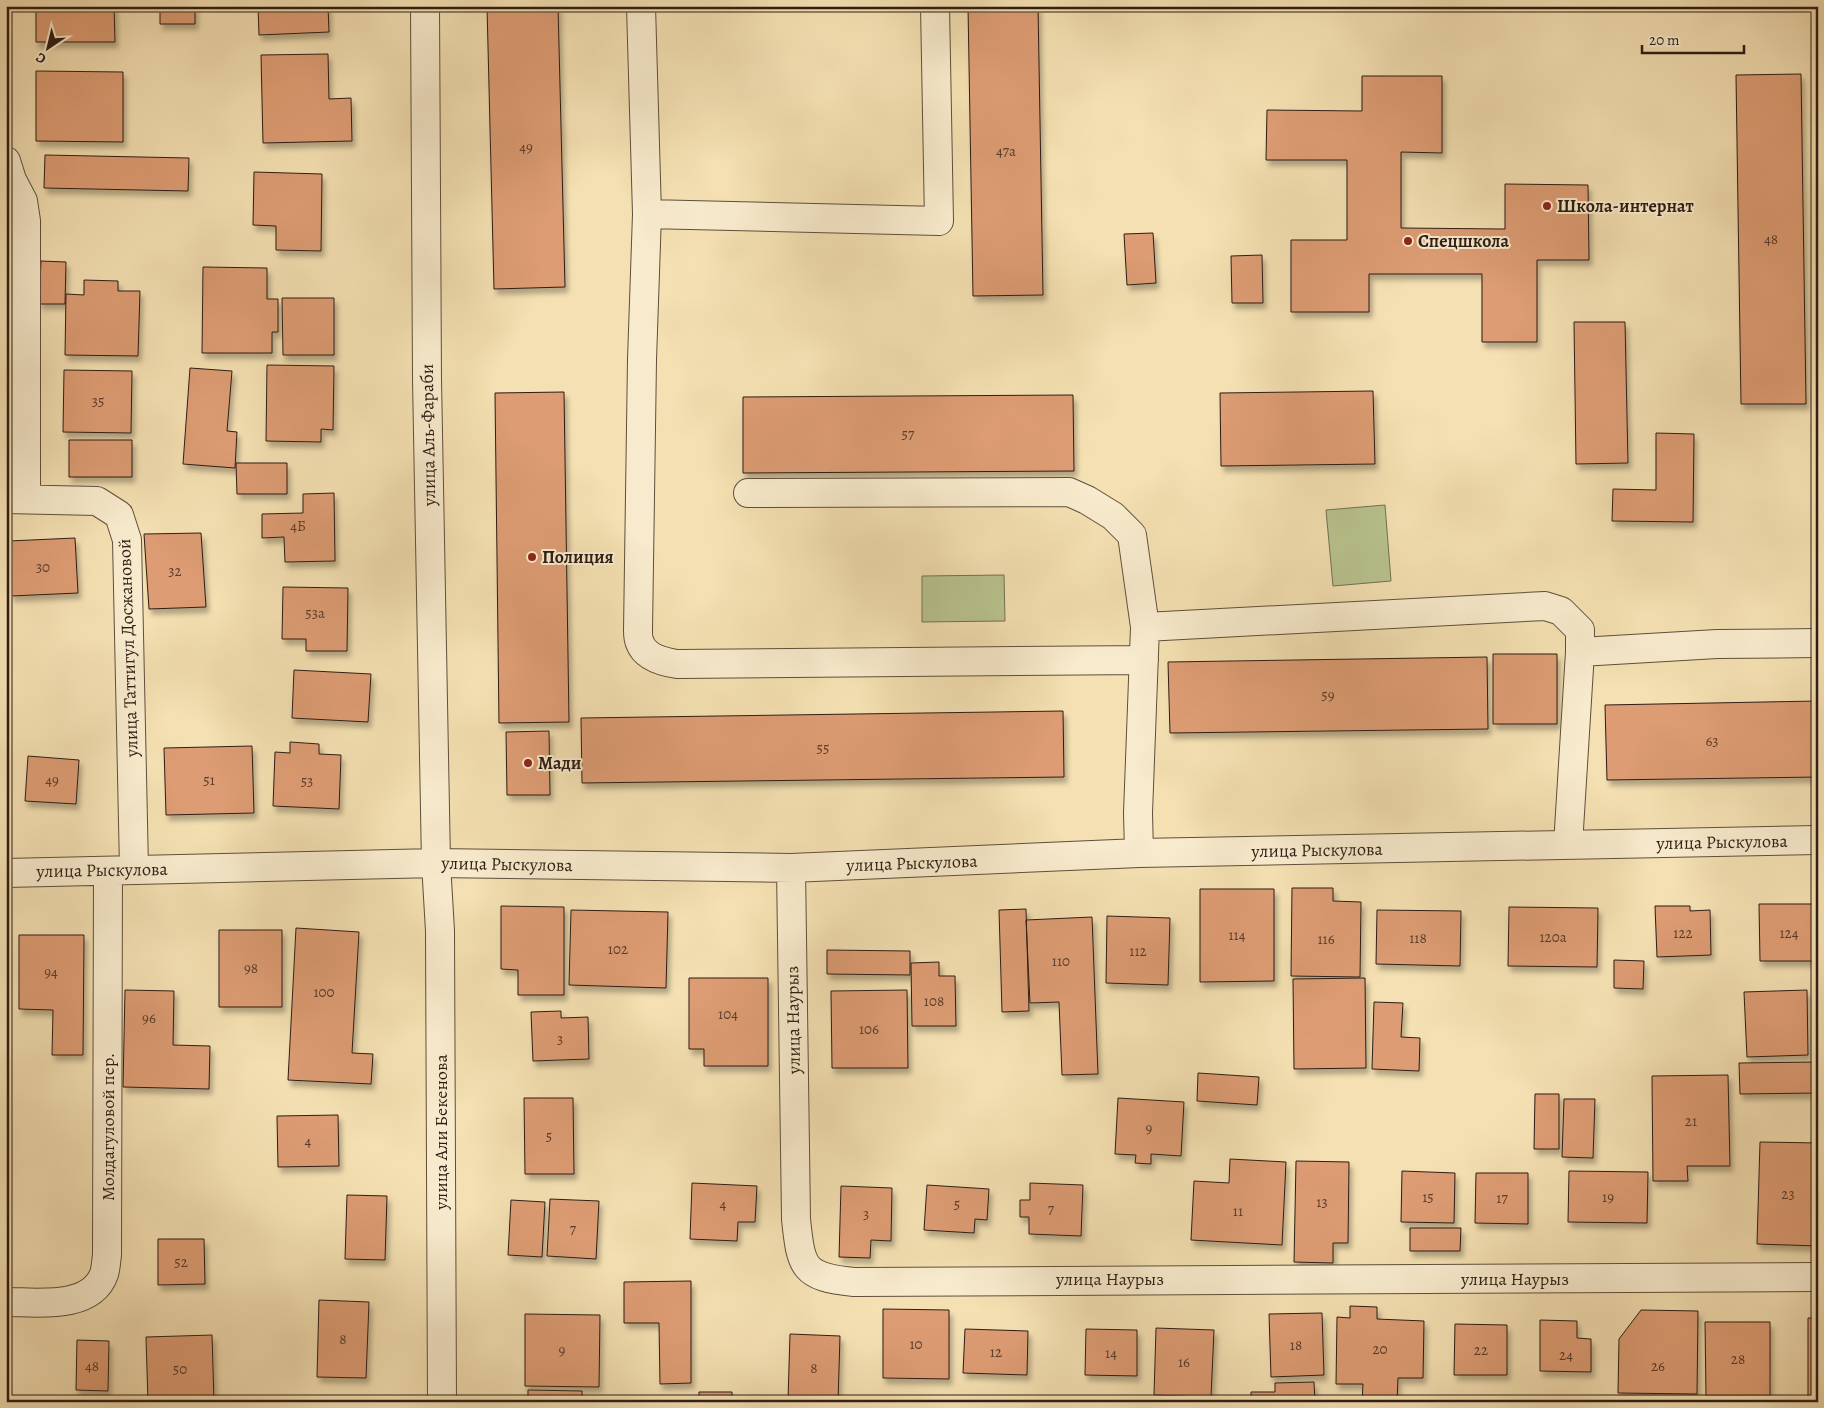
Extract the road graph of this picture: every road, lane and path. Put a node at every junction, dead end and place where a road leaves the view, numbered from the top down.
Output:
1 (425, 6) edge
2 (641, 6) edge
3 (935, 6) edge
4 (6, 161) edge
5 (647, 214) junction
6 (748, 493) dead end
7 (16, 499) edge
8 (1145, 627) junction
9 (1818, 643) edge
10 (1580, 652) junction
11 (1144, 660) junction
12 (1818, 840) edge
13 (1568, 845) junction
14 (1138, 853) junction
15 (436, 863) junction
16 (791, 868) junction
17 (121, 870) junction
18 (6, 872) edge
19 (1818, 1277) edge
20 (6, 1302) edge
21 (442, 1402) edge

1 - 15 street, улица Аль-Фараби
2 - 5 street
3 - 5 street
4 - 7 street
5 - 11 street
6 - 8 street
7 - 17 street, улица Таттигул Досжановой
8 - 10 street
8 - 11 street
9 - 10 street
10 - 13 street
11 - 14 street
12 - 13 street, улица Рыскулова
13 - 14 street, улица Рыскулова
14 - 16 street, улица Рыскулова
15 - 16 street, улица Рыскулова
15 - 17 street, улица Рыскулова
15 - 21 street, улица Али Бекенова
16 - 19 street, улица Наурыз
17 - 18 street, улица Рыскулова
17 - 20 street, Молдагуловой пер.

